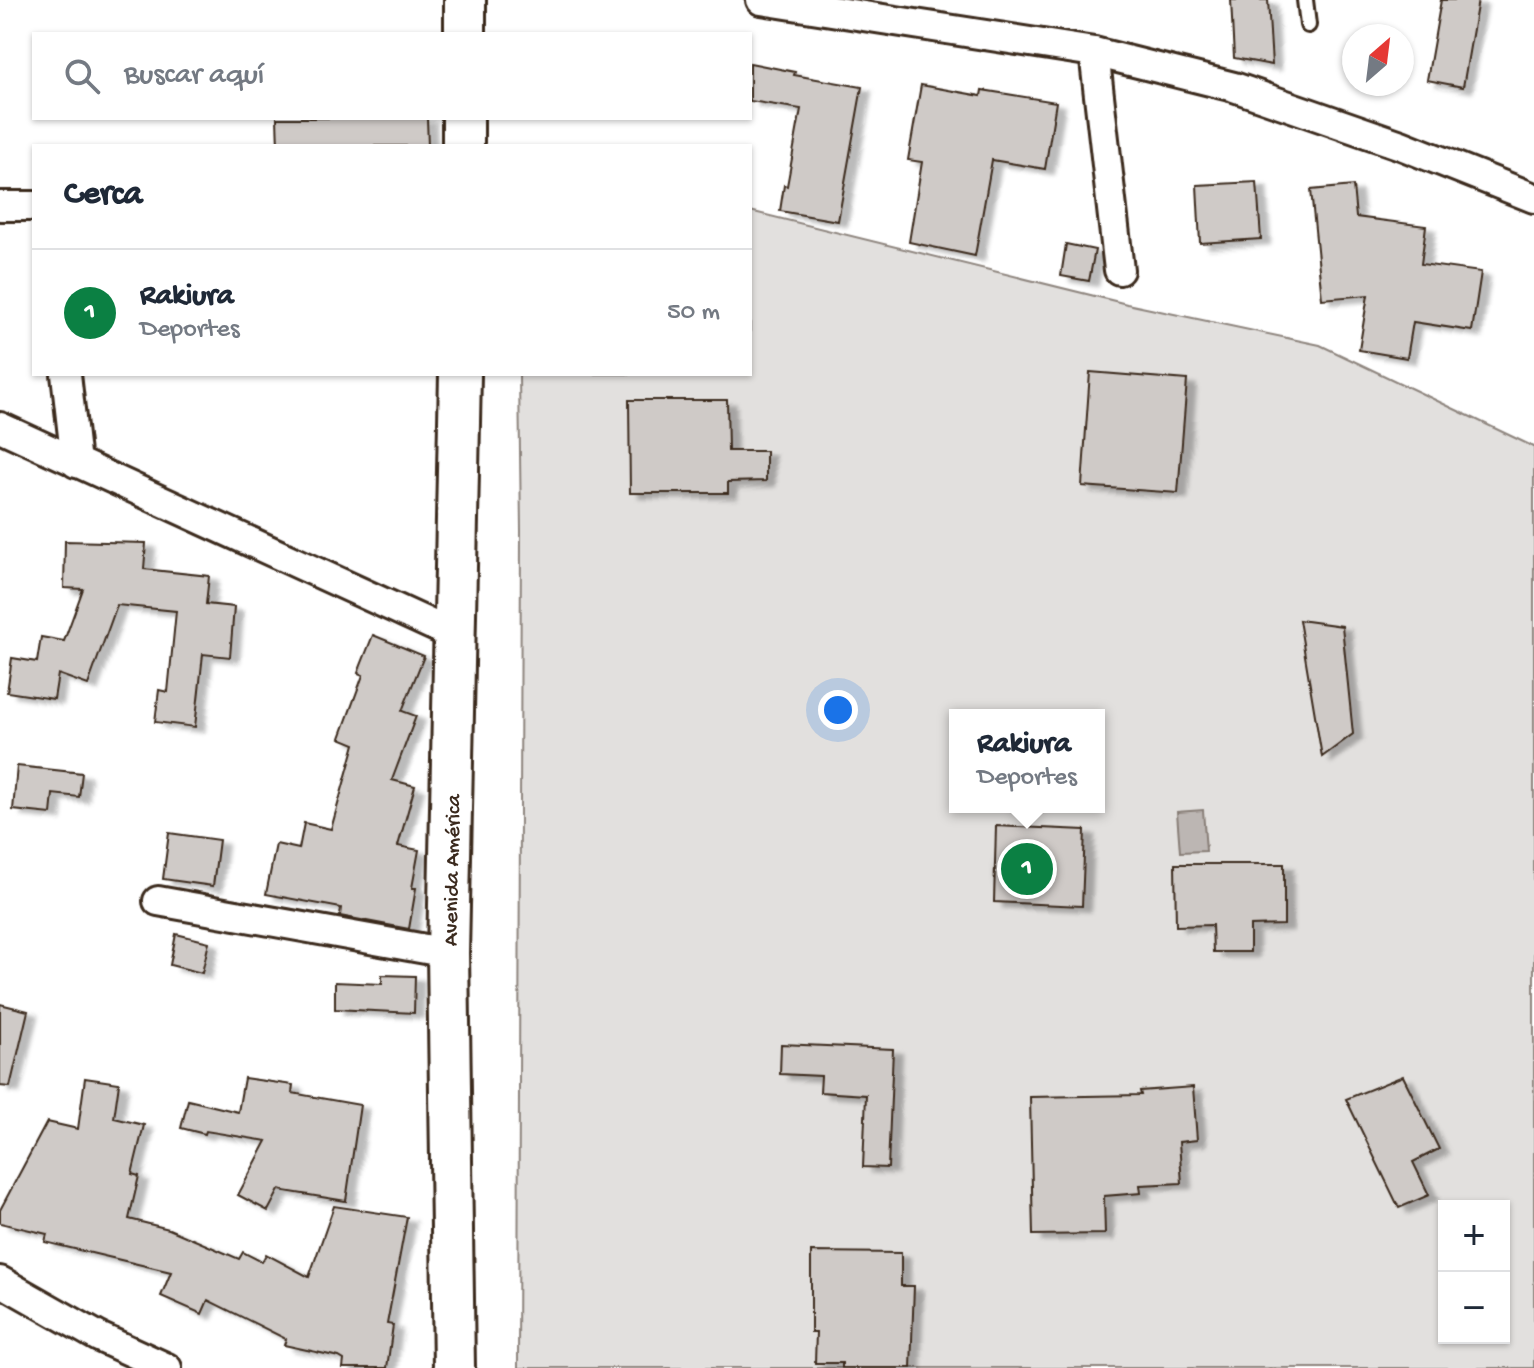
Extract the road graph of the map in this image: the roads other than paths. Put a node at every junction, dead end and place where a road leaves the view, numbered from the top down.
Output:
1 (465, 0) edge
2 (761, 0) edge
3 (1305, 0) edge
4 (1308, 25) dead end
5 (465, 32) edge
6 (1094, 52) junction
7 (463, 120) edge
8 (463, 144) edge
9 (1534, 198) edge
10 (0, 206) edge
11 (32, 206) edge
12 (1119, 270) dead end
13 (66, 376) edge
14 (460, 376) edge
15 (0, 427) edge
16 (76, 463) junction
17 (456, 636) junction
18 (158, 901) dead end
19 (448, 953) junction
20 (0, 1281) edge
21 (167, 1368) edge
22 (454, 1368) edge

1 - 5 main road
2 - 6 street
3 - 4 lane
6 - 9 street
6 - 12 street
7 - 8 main road
10 - 11 street
13 - 16 street
14 - 17 main road, Avenida América
15 - 16 street
16 - 17 street
17 - 19 main road, Avenida América
18 - 19 street
19 - 22 main road, Avenida América
20 - 21 street

